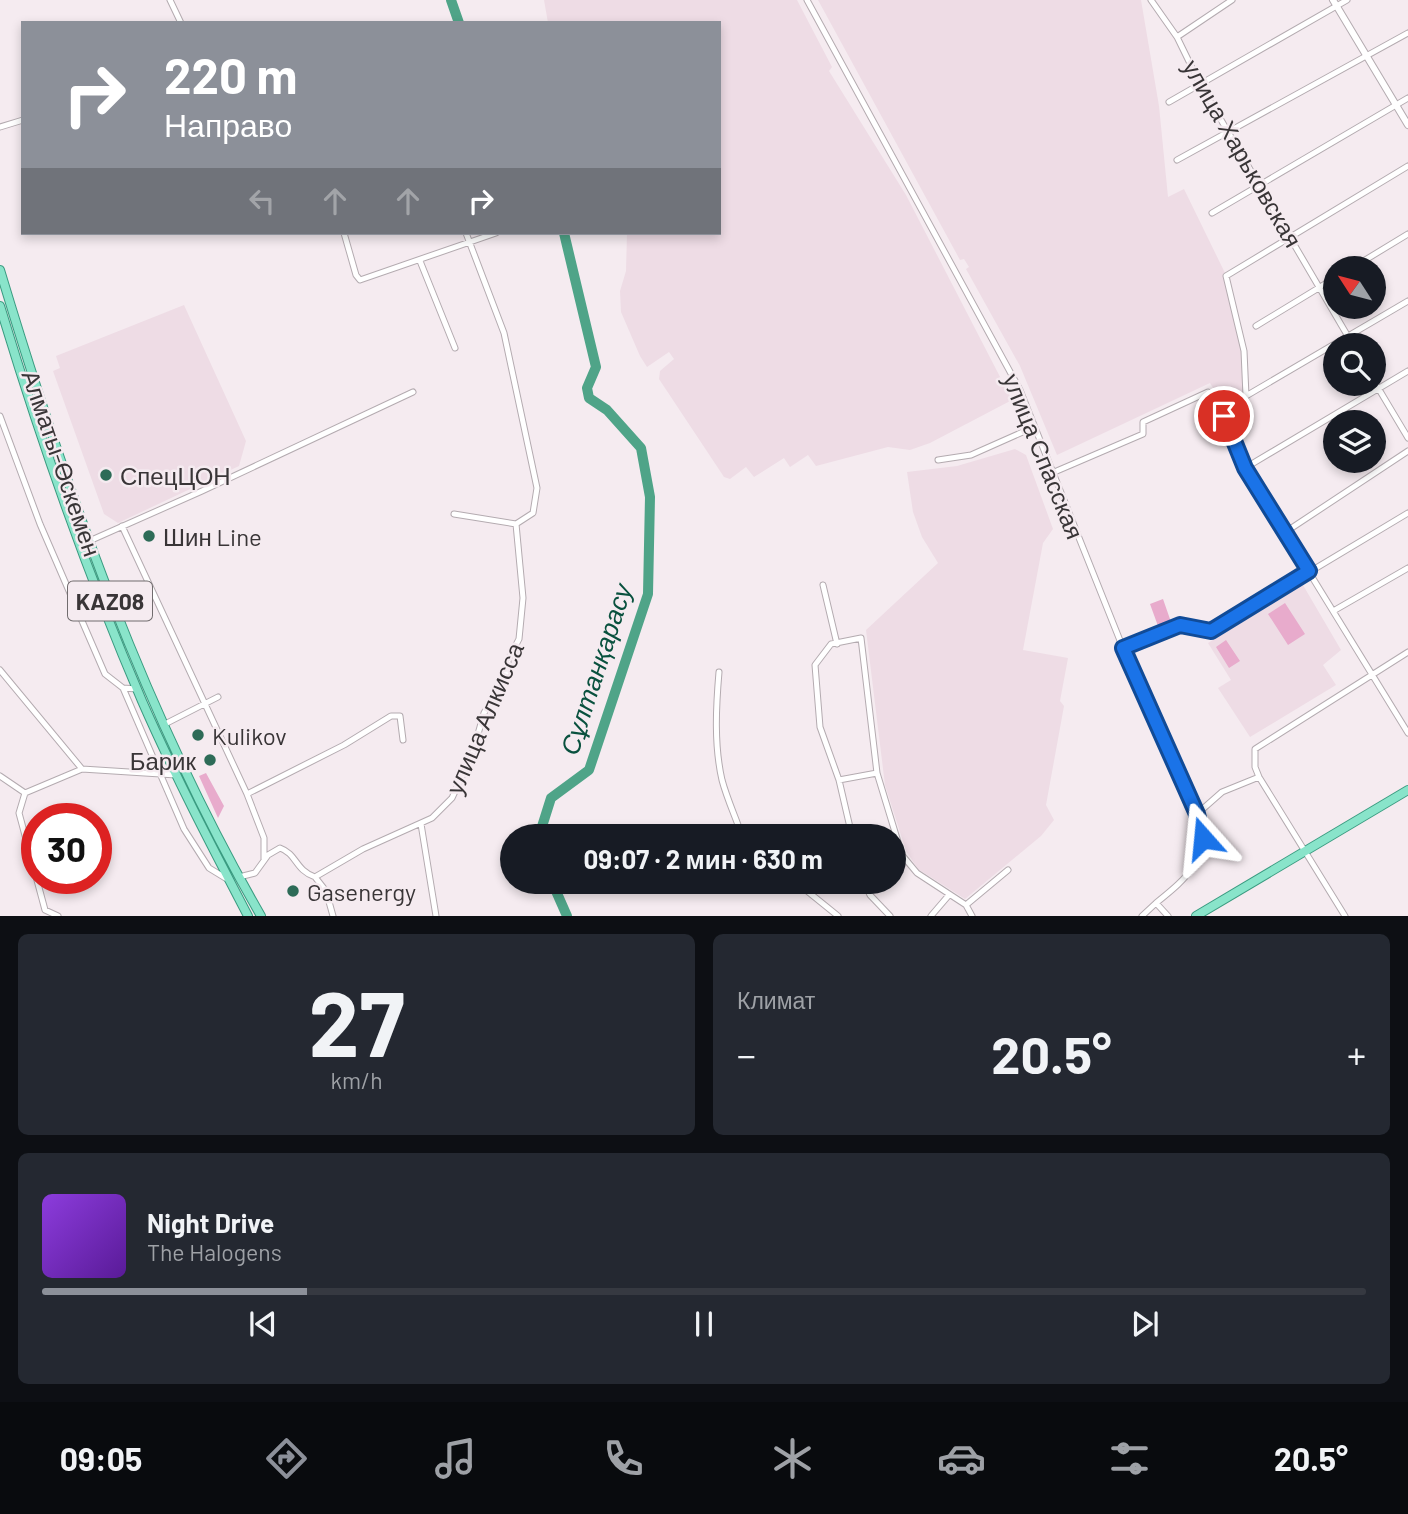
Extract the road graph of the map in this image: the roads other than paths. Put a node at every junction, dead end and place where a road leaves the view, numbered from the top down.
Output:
1 (170, 0) edge
2 (807, 0) edge
3 (1151, 0) edge
4 (1232, 0) edge
5 (1347, 0) edge
6 (1335, 3) edge
7 (180, 21) edge
8 (1408, 33) edge
9 (1177, 37) junction
10 (1368, 58) junction
11 (1200, 84) junction
12 (1408, 98) edge
13 (1169, 103) dead end
14 (1396, 105) junction
15 (21, 121) edge
16 (1408, 125) edge
17 (0, 127) edge
18 (1230, 133) junction
19 (1177, 160) dead end
20 (1408, 166) edge
21 (1259, 185) junction
22 (1212, 213) dead end
23 (1408, 234) edge
24 (345, 235) edge
25 (467, 235) edge
26 (491, 235) edge
27 (1289, 237) junction
28 (470, 243) junction
29 (1372, 256) edge
30 (419, 261) junction
31 (0, 270) edge
32 (1323, 285) edge
33 (1320, 287) junction
34 (1408, 301) edge
35 (0, 306) edge
36 (1256, 326) dead end
37 (1346, 333) edge
38 (1355, 333) edge
39 (455, 348) dead end
40 (1323, 351) edge
41 (1408, 371) edge
42 (1386, 383) edge
43 (413, 391) dead end
44 (1246, 396) junction
45 (1365, 396) edge
46 (1383, 396) edge
47 (0, 416) edge
48 (1224, 416) junction
49 (1034, 427) junction
50 (1408, 438) edge
51 (1408, 451) edge
52 (938, 460) dead end
53 (1245, 468) junction
54 (1052, 473) junction
55 (1408, 513) edge
56 (454, 514) dead end
57 (516, 524) junction
58 (122, 526) junction
59 (1284, 533) junction
60 (87, 541) junction
61 (1408, 568) edge
62 (1309, 571) junction
63 (823, 585) dead end
64 (1335, 610) junction
65 (836, 644) junction
66 (1123, 648) junction
67 (1408, 652) edge
68 (127, 654) junction
69 (0, 670) edge
70 (719, 672) dead end
71 (1372, 674) junction
72 (123, 688) junction
73 (137, 689) junction
74 (218, 697) dead end
75 (205, 705) junction
76 (165, 724) junction
77 (1408, 733) edge
78 (403, 740) dead end
79 (82, 769) junction
80 (877, 773) junction
81 (159, 774) junction
82 (176, 775) junction
83 (0, 776) edge
84 (1259, 777) junction
85 (839, 780) junction
86 (1408, 790) edge
87 (26, 793) junction
88 (247, 794) junction
89 (1197, 814) junction
90 (421, 824) junction
91 (738, 824) edge
92 (849, 824) edge
93 (1305, 849) junction
94 (264, 859) junction
95 (1008, 870) dead end
96 (315, 877) junction
97 (234, 879) junction
98 (811, 894) edge
99 (870, 894) edge
100 (949, 895) junction
101 (1156, 903) junction
102 (966, 905) junction
103 (247, 914) edge
104 (58, 915) edge
105 (237, 915) edge
106 (261, 915) edge
107 (333, 915) edge
108 (436, 915) edge
109 (838, 915) edge
110 (890, 915) edge
111 (931, 915) edge
112 (972, 915) edge
113 (1142, 915) edge
114 (1168, 915) edge
115 (1196, 915) edge
116 (1345, 915) edge

1 - 7 street
2 - 49 street, улица Спасская
3 - 9 street, улица Харьковская
4 - 9 street
5 - 6 street
6 - 10 street
6 - 11 street
8 - 10 street
9 - 11 street, улица Харьковская
10 - 14 street
10 - 18 street
11 - 13 street
11 - 18 street, улица Харьковская
12 - 14 street
14 - 16 street
14 - 21 street
15 - 17 street
18 - 19 street
18 - 21 street, улица Харьковская
20 - 27 street
21 - 22 street
21 - 27 street, улица Харьковская
23 - 29 street
24 - 30 street
25 - 28 street
26 - 28 street
27 - 33 street, улица Харьковская
27 - 44 street
28 - 30 street
28 - 57 street
30 - 39 street
31 - 60 main road, Алматы-Өскемен / KAZ08
32 - 33 street
33 - 36 street
33 - 37 street, улица Харьковская
34 - 38 street
35 - 68 main road, Алматы-Өскемен / KAZ08
40 - 44 street
41 - 42 street
43 - 58 street
44 - 48 street
45 - 53 street
46 - 50 street
47 - 72 street
48 - 53 street
48 - 54 street
49 - 52 street
49 - 54 street, улица Спасская
51 - 59 street
53 - 59 street
54 - 66 street, улица Спасская
55 - 62 street
56 - 57 street
57 - 90 street, улица Алкисса
58 - 60 street
58 - 75 street
59 - 62 street
60 - 68 main road, Алматы-Өскемен / KAZ08
61 - 64 street
62 - 64 street
62 - 66 street
63 - 65 street
64 - 71 street
65 - 80 street
65 - 85 street
66 - 89 street, улица Спасская
67 - 71 street
68 - 73 main road, Алматы-Өскемен / KAZ08
68 - 76 main road, Алматы-Өскемен / KAZ08
69 - 79 street
70 - 91 street
71 - 77 street
71 - 84 street
72 - 73 street
72 - 81 street
73 - 82 main road, Алматы-Өскемен / KAZ08
74 - 75 street
75 - 76 street
75 - 88 street
76 - 97 main road, Алматы-Өскемен / KAZ08
78 - 88 street
79 - 81 street
79 - 87 street
80 - 85 street
80 - 100 street
81 - 82 street
81 - 97 street
82 - 97 main road, Алматы-Өскемен / KAZ08
83 - 87 street
84 - 89 street
84 - 93 street
85 - 92 street
86 - 93 main road
87 - 104 street
88 - 94 street
89 - 101 street, улица Спасская
90 - 96 street, улица Алкисса
90 - 108 street
93 - 115 main road
93 - 116 street
94 - 96 street
94 - 97 street
95 - 102 street
96 - 107 street
97 - 103 main road, Алматы-Өскемен / KAZ08
97 - 106 main road, Алматы-Өскемен / KAZ08
98 - 109 street
99 - 110 street
100 - 102 street
100 - 111 street
101 - 113 street, улица Спасская
101 - 114 street
102 - 112 street
103 - 105 street

